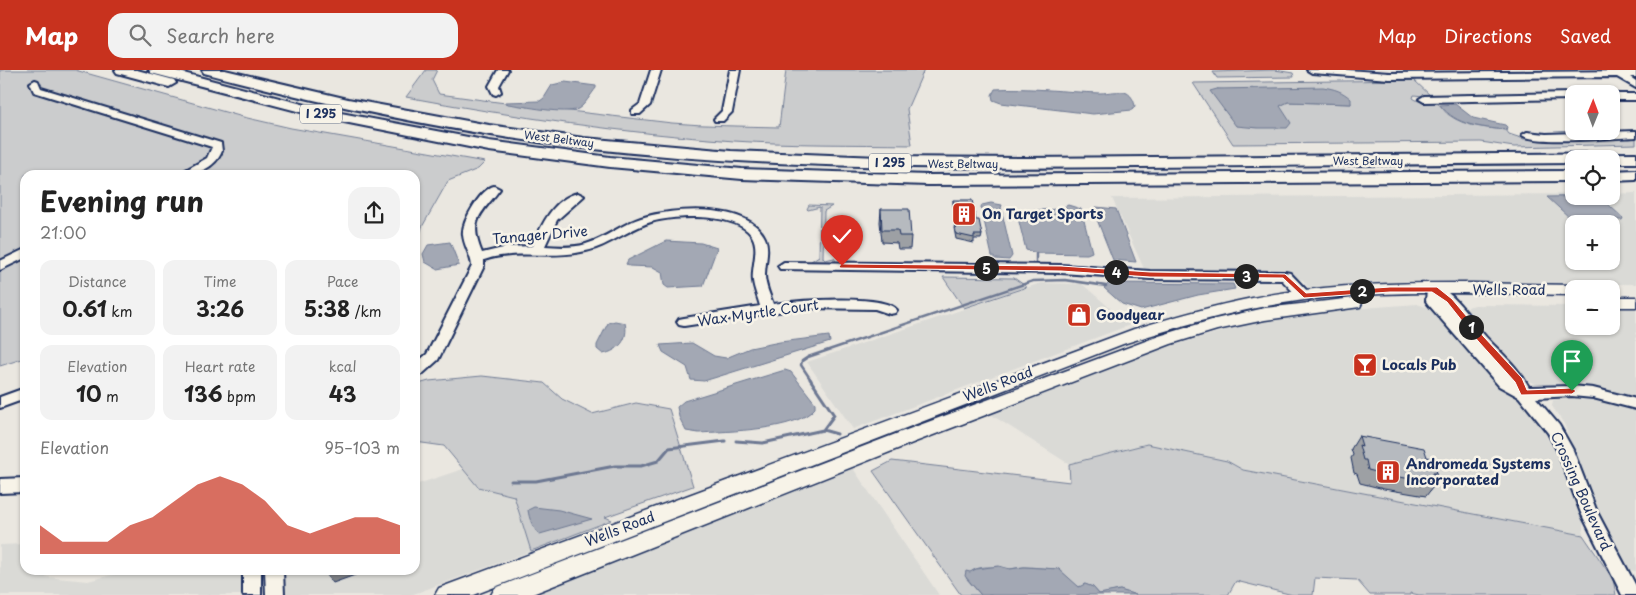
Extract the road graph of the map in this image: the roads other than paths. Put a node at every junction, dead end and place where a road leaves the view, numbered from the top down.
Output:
1 (122, 70) edge
2 (156, 70) edge
3 (209, 70) edge
4 (247, 70) edge
5 (503, 70) edge
6 (656, 70) edge
7 (735, 70) edge
8 (1312, 70) edge
9 (1459, 73) edge
10 (1619, 74) junction
11 (1636, 74) edge
12 (36, 83) dead end
13 (1636, 85) edge
14 (496, 92) dead end
15 (1565, 96) edge
16 (1620, 97) edge
17 (1636, 97) edge
18 (1424, 99) dead end
19 (636, 112) dead end
20 (719, 118) dead end
21 (1636, 134) edge
22 (1527, 135) dead end
23 (489, 146) junction
24 (1565, 157) edge
25 (1565, 158) edge
26 (1620, 158) edge
27 (1636, 158) edge
28 (192, 170) edge
29 (1636, 175) edge
30 (1565, 176) edge
31 (1620, 176) edge
32 (494, 189) dead end
33 (578, 196) dead end
34 (537, 250) junction
35 (20, 256) edge
36 (478, 258) junction
37 (0, 266) edge
38 (784, 266) dead end
39 (1565, 290) edge
40 (1620, 290) edge
41 (1636, 290) edge
42 (1304, 296) junction
43 (1439, 297) junction
44 (1565, 301) edge
45 (1620, 302) edge
46 (1636, 302) edge
47 (768, 309) junction
48 (890, 310) dead end
49 (684, 322) dead end
50 (1050, 365) junction
51 (420, 368) edge
52 (1524, 393) junction
53 (20, 394) edge
54 (0, 403) edge
55 (994, 404) junction
56 (1636, 404) edge
57 (20, 485) edge
58 (0, 486) edge
59 (252, 575) edge
60 (274, 575) edge
61 (252, 595) edge
62 (275, 595) edge
63 (447, 595) edge
64 (503, 595) edge
65 (1631, 595) edge

1 - 23 highway
2 - 23 highway, West Beltway / I 295
3 - 25 highway, West Beltway / I 295
4 - 24 highway
5 - 14 street
6 - 19 street
7 - 20 street
8 - 9 street
9 - 10 street
10 - 11 street
10 - 13 street
12 - 28 street
15 - 18 street
16 - 17 street
21 - 22 street
23 - 30 highway, West Beltway / I 295
26 - 27 highway, West Beltway / I 295
29 - 31 highway
32 - 36 street
33 - 34 street
34 - 36 street, Tanager Drive
34 - 47 street, Tanager Drive
35 - 37 street
36 - 51 street
38 - 42 street
39 - 43 main road, Wells Road
40 - 41 main road
42 - 43 main road, Wells Road
42 - 50 main road, Wells Road
43 - 44 main road, Wells Road
43 - 52 street, Crossing Boulevard
43 - 55 main road, Wells Road
45 - 46 main road
47 - 48 street, Wax Myrtle Court
47 - 49 street, Wax Myrtle Court
50 - 55 main road
50 - 63 main road, Wells Road
52 - 56 street
52 - 65 street, Crossing Boulevard
53 - 54 street
55 - 64 main road, Wells Road
57 - 58 street
59 - 61 street
60 - 62 street

